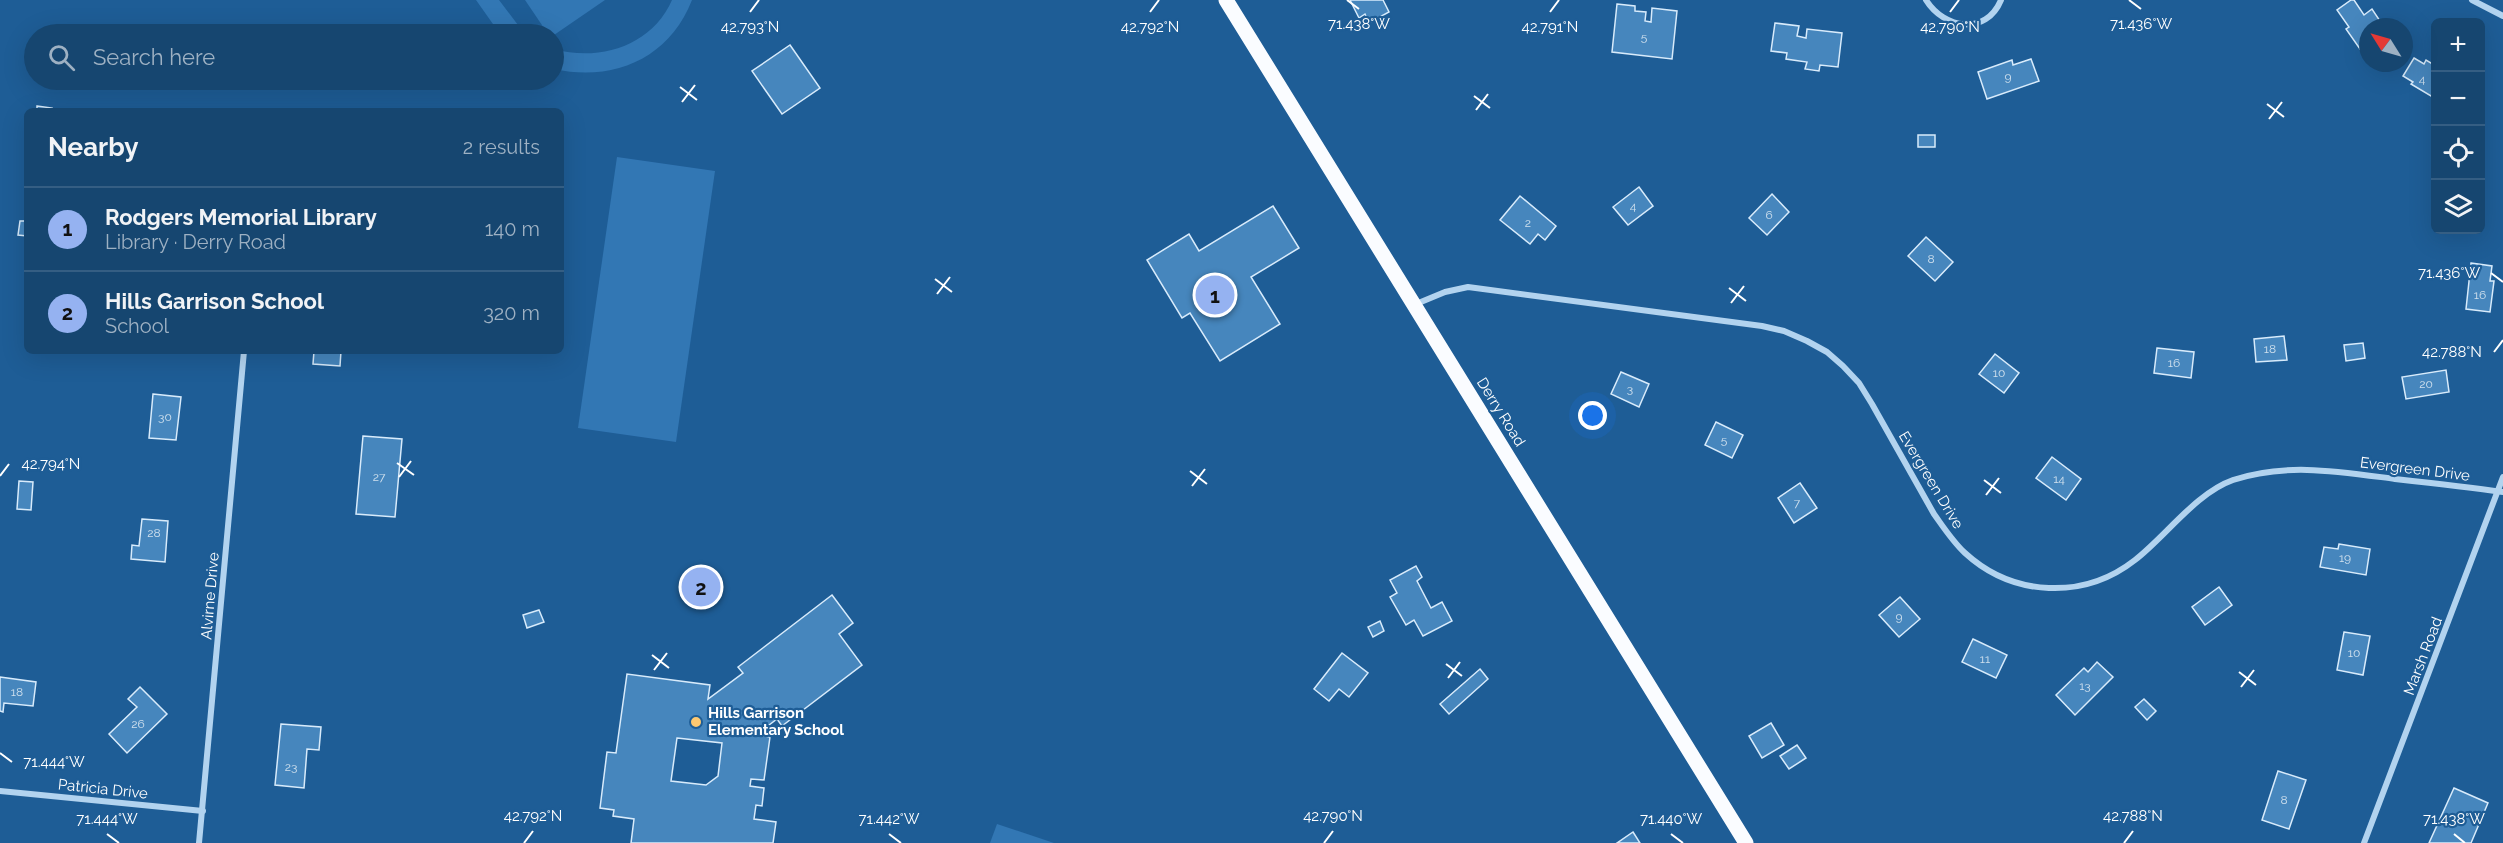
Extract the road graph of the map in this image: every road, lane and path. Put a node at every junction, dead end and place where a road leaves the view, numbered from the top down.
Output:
1 (1226, 0) edge
2 (1926, 0) edge
3 (2001, 0) edge
4 (2472, 0) edge
5 (2503, 16) edge
6 (1413, 304) junction
7 (244, 354) edge
8 (2503, 477) edge
9 (2500, 492) edge
10 (0, 790) edge
11 (203, 811) junction
12 (200, 843) edge
13 (1746, 843) edge
14 (2364, 843) edge

1 - 6 main road, Derry Road
2 - 3 street
4 - 5 street
6 - 9 street, Evergreen Drive
6 - 13 main road, Derry Road
7 - 11 street, Alvirne Drive
8 - 9 street, Marsh Road
9 - 14 street, Marsh Road
10 - 11 street, Patricia Drive
11 - 12 street, Alvirne Drive

